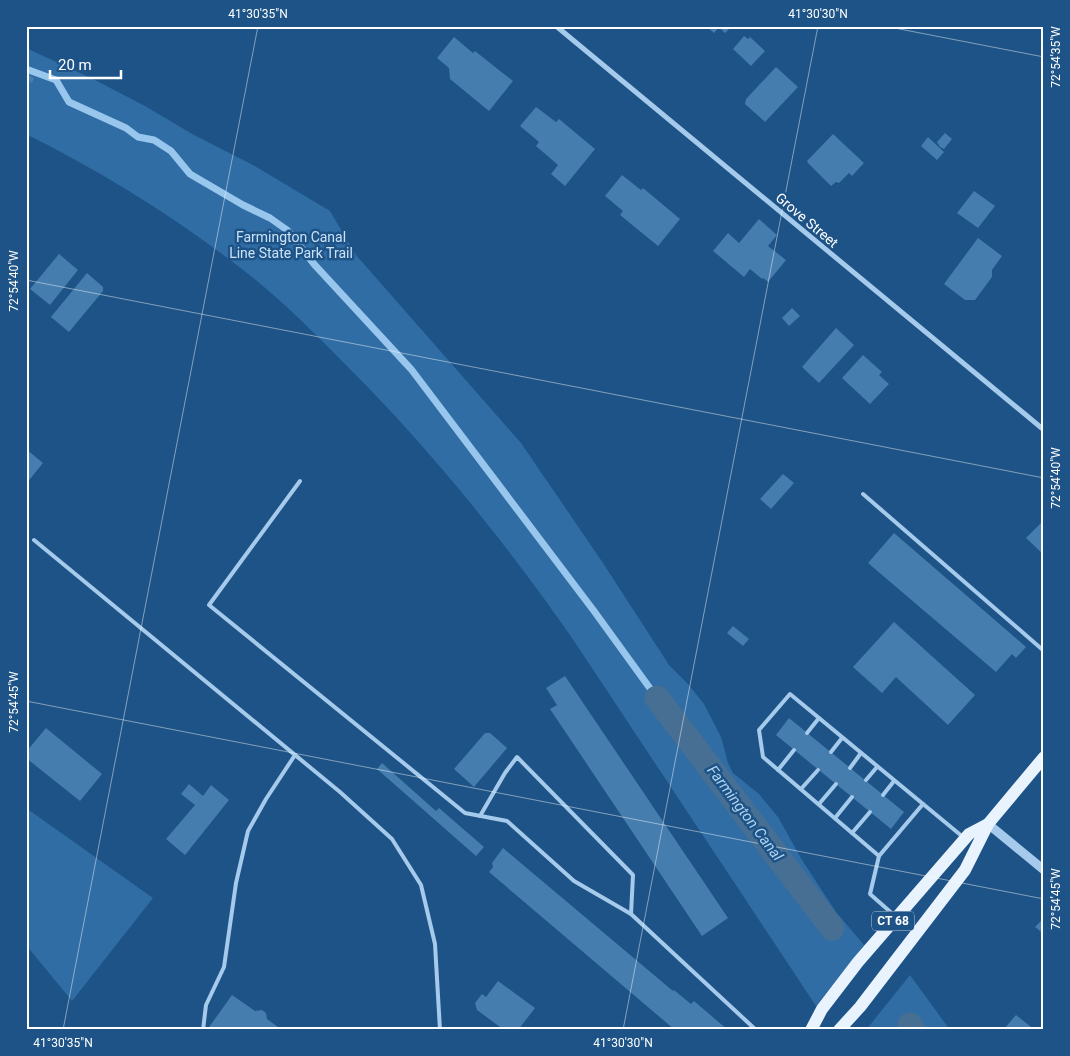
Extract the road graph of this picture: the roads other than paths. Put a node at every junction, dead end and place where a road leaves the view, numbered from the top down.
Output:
1 (556, 26) edge
2 (1044, 430) edge
3 (300, 481) dead end
4 (863, 494) dead end
5 (34, 540) dead end
6 (1044, 652) edge
7 (819, 718) junction
8 (807, 733) dead end
9 (842, 738) junction
10 (794, 750) dead end
11 (831, 752) dead end
12 (861, 753) junction
13 (295, 755) junction
14 (1044, 756) edge
15 (877, 767) junction
16 (850, 768) dead end
17 (778, 770) junction
18 (818, 770) dead end
19 (866, 780) dead end
20 (894, 781) junction
21 (836, 784) dead end
22 (801, 789) junction
23 (883, 795) dead end
24 (852, 798) dead end
25 (819, 804) junction
26 (923, 804) junction
27 (870, 812) dead end
28 (480, 816) junction
29 (835, 818) junction
30 (988, 824) junction
31 (852, 833) junction
32 (964, 839) junction
33 (879, 856) junction
34 (1044, 870) edge
35 (631, 914) junction
36 (897, 917) junction
37 (203, 1030) edge
38 (440, 1030) edge
39 (756, 1030) edge
40 (811, 1030) edge
41 (839, 1030) edge

1 - 2 street, Grove Street
3 - 28 lane
4 - 6 lane
5 - 13 lane
7 - 8 lane
7 - 9 lane
7 - 17 lane
9 - 11 lane
9 - 12 lane
10 - 17 lane
12 - 15 lane
12 - 16 lane
13 - 37 lane
13 - 38 lane
14 - 30 main road, CT 68
15 - 19 lane
15 - 20 lane
17 - 22 lane
18 - 22 lane
20 - 23 lane
20 - 26 lane
21 - 25 lane
22 - 25 lane
24 - 29 lane
25 - 29 lane
26 - 32 lane
26 - 33 lane
27 - 31 lane
28 - 35 lane
28 - 35 lane
29 - 31 lane
30 - 32 main road, CT 68
30 - 34 street
30 - 41 main road, CT 68
31 - 33 lane
32 - 36 main road, CT 68
33 - 36 lane
35 - 39 lane
36 - 40 main road, CT 68

